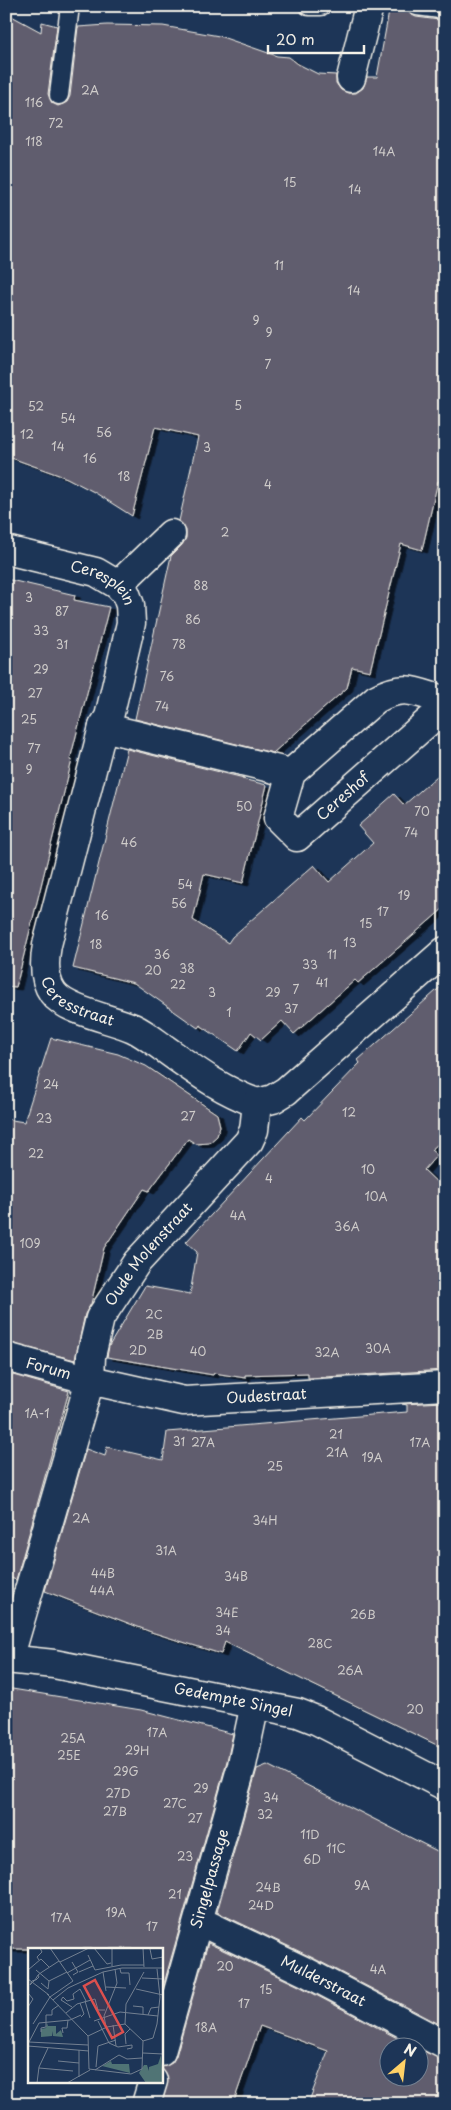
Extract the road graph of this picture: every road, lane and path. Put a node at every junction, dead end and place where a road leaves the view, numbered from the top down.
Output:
1 (70, 6) edge
2 (309, 6) edge
3 (321, 6) edge
4 (369, 6) edge
5 (417, 6) edge
6 (440, 8) dead end
7 (351, 78) dead end
8 (59, 95) dead end
9 (171, 534) dead end
10 (6, 550) edge
11 (118, 585) junction
12 (445, 701) edge
13 (445, 707) edge
14 (103, 727) junction
15 (291, 773) junction
16 (445, 951) edge
17 (257, 1103) junction
18 (6, 1357) edge
19 (90, 1380) junction
20 (445, 1386) edge
21 (8, 1659) edge
22 (255, 1704) junction
23 (445, 1786) edge
24 (199, 1922) junction
25 (445, 2045) edge
26 (162, 2049) edge
27 (153, 2082) edge
28 (146, 2104) edge

1 - 8 lane
2 - 3 lane
4 - 7 street
5 - 6 lane
9 - 11 street
10 - 11 street, Ceresplein
11 - 14 street, Ceresplein
12 - 15 street
13 - 15 street, Cereshof
14 - 15 street
14 - 17 street, Ceresstraat
16 - 17 street
17 - 19 street, Oude Molenstraat
18 - 19 street, Forum
19 - 20 street, Oudestraat
19 - 21 street, Oude Molenstraat
21 - 22 street, Gedempte Singel
22 - 23 street, Gedempte Singel
22 - 24 street, Singelpassage
24 - 25 street, Mulderstraat
24 - 26 street, Singelpassage
27 - 28 street

